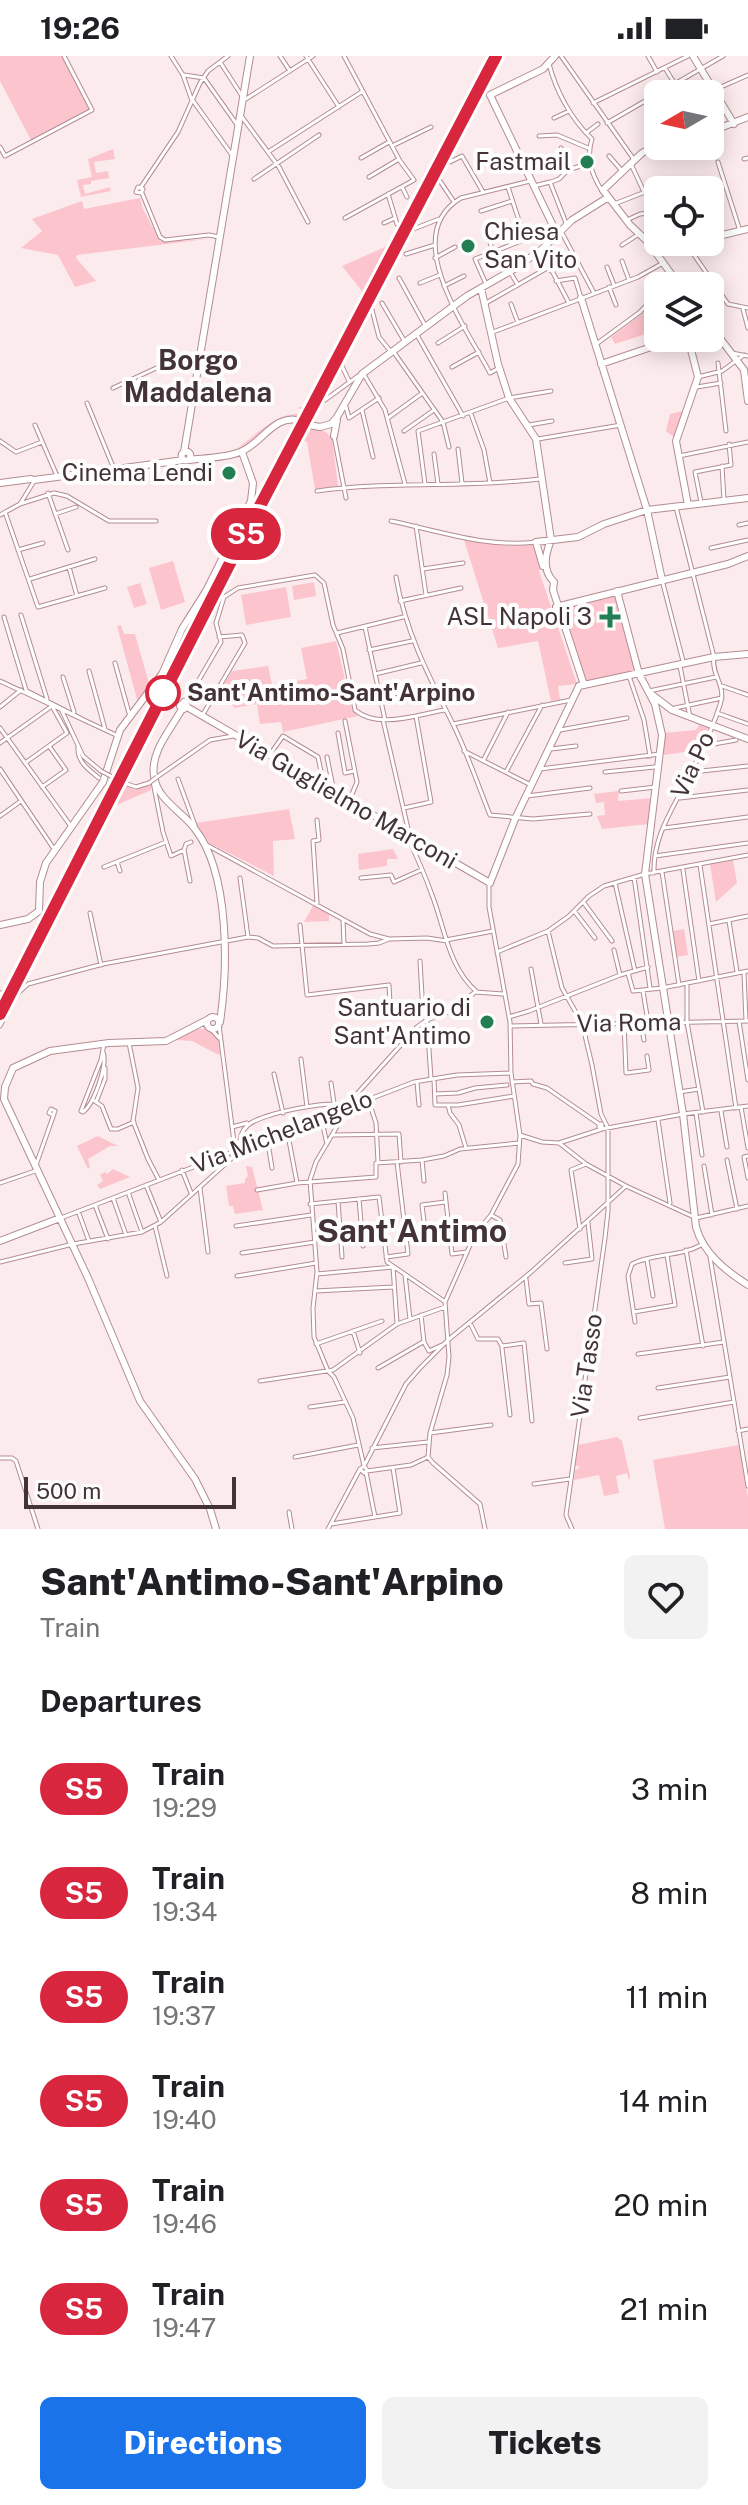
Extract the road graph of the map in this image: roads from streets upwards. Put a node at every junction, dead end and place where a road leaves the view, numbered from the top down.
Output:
1 (64, 56) edge
2 (171, 56) edge
3 (228, 56) edge
4 (250, 56) edge
5 (280, 56) edge
6 (344, 56) edge
7 (558, 56) edge
8 (648, 56) edge
9 (690, 56) edge
10 (723, 56) edge
11 (309, 57) edge
12 (220, 62) junction
13 (549, 64) junction
14 (665, 68) junction
15 (701, 69) junction
16 (290, 71) junction
17 (657, 72) junction
18 (748, 75) edge
19 (185, 77) junction
20 (204, 78) junction
21 (672, 80) edge
22 (682, 80) edge
23 (708, 80) edge
24 (724, 86) edge
25 (363, 91) junction
26 (245, 94) junction
27 (193, 100) junction
28 (644, 102) edge
29 (593, 103) junction
30 (339, 107) junction
31 (724, 107) edge
32 (569, 111) junction
33 (240, 114) junction
34 (748, 117) edge
35 (554, 118) dead end
36 (607, 123) junction
37 (598, 124) dead end
38 (734, 124) junction
39 (238, 126) junction
40 (724, 126) edge
41 (431, 127) dead end
42 (586, 133) junction
43 (319, 135) dead end
44 (539, 136) dead end
45 (391, 144) junction
46 (0, 147) edge
47 (561, 148) dead end
48 (588, 148) junction
49 (268, 152) junction
50 (644, 152) edge
51 (232, 155) junction
52 (609, 156) dead end
53 (361, 158) dead end
54 (399, 159) junction
55 (450, 162) dead end
56 (633, 162) junction
57 (718, 162) dead end
58 (590, 163) junction
59 (277, 164) junction
60 (567, 171) junction
61 (623, 172) junction
62 (369, 177) dead end
63 (438, 178) dead end
64 (254, 179) dead end
65 (550, 182) junction
66 (532, 184) junction
67 (402, 187) junction
68 (508, 187) junction
69 (483, 192) junction
70 (644, 192) joint
71 (388, 194) junction
72 (407, 197) dead end
73 (607, 197) junction
74 (512, 201) junction
75 (454, 202) junction
76 (481, 211) dead end
77 (644, 214) edge
78 (345, 218) dead end
79 (395, 218) junction
80 (439, 219) junction
81 (626, 220) junction
82 (308, 222) dead end
83 (384, 223) dead end
84 (397, 224) dead end
85 (411, 230) dead end
86 (486, 230) dead end
87 (560, 230) junction
88 (746, 230) edge
89 (639, 234) junction
90 (724, 235) edge
91 (219, 237) junction
92 (644, 238) edge
93 (525, 239) junction
94 (629, 241) junction
95 (435, 245) junction
96 (622, 245) dead end
97 (455, 247) dead end
98 (631, 248) dead end
99 (541, 250) junction
100 (493, 252) junction
101 (406, 254) dead end
102 (658, 256) edge
103 (575, 257) junction
104 (435, 258) junction
105 (622, 261) dead end
106 (663, 263) junction
107 (607, 267) dead end
108 (550, 269) junction
109 (510, 272) junction
110 (670, 272) edge
111 (440, 275) junction
112 (464, 276) dead end
113 (399, 278) dead end
114 (629, 280) junction
115 (556, 281) junction
116 (420, 283) dead end
117 (518, 285) junction
118 (444, 286) junction
119 (612, 286) junction
120 (484, 287) junction
121 (594, 293) junction
122 (581, 298) junction
123 (724, 299) edge
124 (382, 303) dead end
125 (569, 303) junction
126 (485, 304) junction
127 (511, 304) dead end
128 (616, 305) dead end
129 (371, 306) dead end
130 (455, 306) junction
131 (644, 308) edge
132 (746, 308) edge
133 (518, 323) junction
134 (465, 326) junction
135 (426, 327) junction
136 (748, 328) edge
137 (356, 330) dead end
138 (491, 333) junction
139 (416, 334) junction
140 (405, 342) junction
141 (438, 343) dead end
142 (724, 343) edge
143 (595, 345) junction
144 (644, 349) edge
145 (392, 352) junction
146 (479, 352) junction
147 (692, 352) edge
148 (743, 358) edge
149 (718, 363) dead end
150 (601, 364) junction
151 (452, 367) dead end
152 (499, 368) junction
153 (719, 372) junction
154 (197, 374) junction
155 (361, 375) junction
156 (698, 377) junction
157 (349, 381) junction
158 (721, 383) junction
159 (696, 387) junction
160 (113, 388) dead end
161 (551, 391) dead end
162 (422, 394) junction
163 (379, 398) junction
164 (509, 398) junction
165 (325, 400) dead end
166 (748, 401) edge
167 (87, 403) dead end
168 (362, 410) junction
169 (434, 410) junction
170 (470, 412) junction
171 (463, 416) junction
172 (337, 417) junction
173 (388, 418) junction
174 (552, 421) dead end
175 (719, 421) dead end
176 (443, 422) junction
177 (35, 425) dead end
178 (330, 425) junction
179 (529, 425) junction
180 (621, 425) junction
181 (320, 427) junction
182 (404, 431) dead end
183 (334, 436) junction
184 (536, 439) junction
185 (0, 441) edge
186 (42, 442) junction
187 (748, 442) edge
188 (729, 444) junction
189 (449, 447) dead end
190 (458, 449) dead end
191 (242, 452) junction
192 (434, 454) dead end
193 (186, 456) junction
194 (679, 456) junction
195 (373, 457) dead end
196 (722, 466) junction
197 (114, 469) junction
198 (57, 476) junction
199 (543, 478) junction
200 (32, 482) junction
201 (0, 483) edge
202 (462, 483) junction
203 (490, 483) junction
204 (405, 484) junction
205 (425, 484) junction
206 (438, 484) junction
207 (344, 486) junction
208 (317, 491) dead end
209 (48, 493) junction
210 (346, 498) dead end
211 (748, 498) edge
212 (724, 500) junction
213 (701, 503) junction
214 (20, 504) junction
215 (688, 505) junction
216 (676, 506) junction
217 (76, 507) dead end
218 (647, 510) junction
219 (3, 514) edge
220 (55, 514) junction
221 (156, 521) dead end
222 (391, 521) dead end
223 (748, 523) edge
224 (739, 525) dead end
225 (416, 526) junction
226 (748, 540) edge
227 (536, 542) junction
228 (43, 543) dead end
229 (545, 548) junction
230 (711, 548) dead end
231 (18, 550) junction
232 (68, 550) dead end
233 (748, 556) edge
234 (95, 559) dead end
235 (463, 563) dead end
236 (69, 567) junction
237 (422, 569) junction
238 (692, 572) junction
239 (396, 577) dead end
240 (28, 579) junction
241 (662, 580) junction
242 (105, 588) dead end
243 (461, 588) dead end
244 (617, 591) junction
245 (426, 595) junction
246 (77, 596) junction
247 (400, 601) junction
248 (557, 607) junction
249 (21, 615) dead end
250 (404, 616) junction
251 (4, 617) dead end
252 (365, 627) dead end
253 (337, 633) junction
254 (219, 637) junction
255 (412, 641) junction
256 (369, 650) junction
257 (748, 654) edge
258 (714, 657) junction
259 (115, 663) dead end
260 (422, 663) junction
261 (682, 665) junction
262 (89, 671) dead end
263 (375, 674) junction
264 (639, 674) junction
265 (629, 676) junction
266 (63, 677) dead end
267 (717, 677) junction
268 (0, 681) edge
269 (684, 684) junction
270 (433, 685) junction
271 (582, 685) junction
272 (722, 686) junction
273 (24, 691) junction
274 (650, 692) junction
275 (748, 695) edge
276 (380, 697) junction
277 (722, 698) junction
278 (47, 699) junction
279 (573, 700) junction
280 (542, 705) junction
281 (688, 705) junction
282 (52, 706) junction
283 (185, 706) junction
284 (0, 707) edge
285 (445, 710) junction
286 (672, 710) junction
287 (62, 711) junction
288 (508, 712) junction
289 (74, 713) junction
290 (717, 713) junction
291 (416, 715) junction
292 (202, 716) junction
293 (130, 717) junction
294 (627, 718) dead end
295 (690, 718) junction
296 (384, 720) junction
297 (345, 721) dead end
298 (89, 723) junction
299 (453, 724) junction
300 (748, 724) edge
301 (711, 726) junction
302 (0, 728) edge
303 (105, 730) junction
304 (560, 730) junction
305 (119, 733) junction
306 (338, 733) dead end
307 (238, 736) junction
308 (7, 738) junction
309 (748, 739) edge
310 (736, 740) dead end
311 (0, 743) edge
312 (49, 746) junction
313 (78, 746) junction
314 (576, 746) dead end
315 (703, 746) junction
316 (551, 749) junction
317 (464, 751) junction
318 (661, 754) junction
319 (270, 755) junction
320 (650, 756) junction
321 (327, 757) dead end
322 (483, 761) junction
323 (25, 763) junction
324 (748, 766) edge
325 (659, 767) junction
326 (0, 769) edge
327 (540, 769) junction
328 (354, 771) junction
329 (506, 772) junction
330 (605, 772) dead end
331 (692, 772) junction
332 (155, 776) junction
333 (5, 777) junction
334 (99, 778) dead end
335 (178, 779) dead end
336 (0, 780) edge
337 (532, 785) junction
338 (324, 786) junction
339 (42, 787) junction
340 (656, 787) junction
341 (590, 788) dead end
342 (748, 790) edge
343 (621, 791) dead end
344 (334, 792) junction
345 (527, 796) junction
346 (678, 798) junction
347 (21, 801) junction
348 (349, 801) junction
349 (404, 808) junction
350 (590, 814) dead end
351 (0, 816) edge
352 (748, 817) edge
353 (515, 819) junction
354 (317, 820) dead end
355 (71, 826) junction
356 (662, 828) junction
357 (195, 829) junction
358 (408, 836) junction
359 (198, 841) junction
360 (166, 842) junction
361 (748, 843) edge
362 (54, 849) junction
363 (184, 850) junction
364 (748, 855) edge
365 (655, 856) junction
366 (110, 857) dead end
367 (115, 863) junction
368 (700, 865) junction
369 (104, 867) dead end
370 (683, 868) junction
371 (422, 870) junction
372 (120, 871) dead end
373 (662, 872) junction
374 (654, 873) junction
375 (645, 874) junction
376 (634, 877) junction
377 (240, 878) dead end
378 (361, 878) dead end
379 (190, 881) dead end
380 (490, 883) junction
381 (615, 883) junction
382 (317, 903) junction
383 (584, 903) junction
384 (575, 911) junction
385 (90, 913) dead end
386 (748, 917) edge
387 (343, 919) junction
388 (729, 921) junction
389 (708, 924) junction
390 (0, 925) edge
391 (300, 925) dead end
392 (493, 931) junction
393 (548, 931) junction
394 (248, 937) junction
395 (595, 938) dead end
396 (389, 939) junction
397 (446, 941) junction
398 (612, 941) dead end
399 (223, 943) junction
400 (344, 944) junction
401 (301, 946) junction
402 (614, 950) dead end
403 (497, 952) junction
404 (420, 961) dead end
405 (101, 965) junction
406 (648, 967) junction
407 (531, 969) dead end
408 (635, 971) junction
409 (746, 972) edge
410 (628, 973) junction
411 (737, 973) junction
412 (620, 975) junction
413 (716, 977) junction
414 (699, 981) junction
415 (687, 983) junction
416 (679, 985) junction
417 (662, 988) junction
418 (650, 990) junction
419 (643, 991) junction
420 (224, 992) junction
421 (477, 992) junction
422 (0, 993) edge
423 (503, 994) junction
424 (16, 995) junction
425 (566, 996) junction
426 (538, 1007) junction
427 (423, 1014) junction
428 (509, 1017) junction
429 (427, 1020) junction
430 (722, 1021) junction
431 (739, 1021) junction
432 (747, 1021) edge
433 (641, 1022) junction
434 (648, 1022) junction
435 (668, 1022) junction
436 (687, 1022) junction
437 (210, 1023) junction
438 (220, 1023) junction
439 (582, 1023) junction
440 (624, 1023) junction
441 (541, 1024) junction
442 (0, 1026) edge
443 (510, 1026) junction
444 (220, 1038) junction
445 (644, 1040) dead end
446 (129, 1043) junction
447 (104, 1044) junction
448 (103, 1052) junction
449 (647, 1056) dead end
450 (301, 1059) dead end
451 (511, 1073) junction
452 (274, 1074) dead end
453 (433, 1079) junction
454 (748, 1080) edge
455 (417, 1082) junction
456 (512, 1082) junction
457 (331, 1083) dead end
458 (507, 1085) dead end
459 (699, 1089) junction
460 (679, 1092) junction
461 (435, 1094) junction
462 (2, 1096) edge
463 (514, 1096) junction
464 (368, 1099) junction
465 (94, 1101) junction
466 (334, 1105) junction
467 (419, 1105) dead end
468 (435, 1105) junction
469 (448, 1105) junction
470 (349, 1106) junction
471 (748, 1106) edge
472 (307, 1107) junction
473 (739, 1108) junction
474 (721, 1111) junction
475 (435, 1112) dead end
476 (703, 1112) junction
477 (283, 1113) junction
478 (696, 1113) junction
479 (54, 1114) dead end
480 (683, 1114) junction
481 (321, 1117) junction
482 (658, 1120) junction
483 (134, 1122) junction
484 (251, 1122) junction
485 (602, 1126) junction
486 (232, 1127) junction
487 (287, 1130) junction
488 (376, 1134) junction
489 (332, 1135) junction
490 (520, 1135) junction
491 (267, 1137) junction
492 (519, 1143) junction
493 (559, 1143) junction
494 (327, 1144) junction
495 (727, 1147) dead end
496 (466, 1148) junction
497 (748, 1148) edge
498 (237, 1149) junction
499 (702, 1155) dead end
500 (748, 1156) edge
501 (422, 1160) junction
502 (727, 1160) dead end
503 (378, 1162) junction
504 (399, 1162) junction
505 (586, 1164) junction
506 (704, 1166) dead end
507 (37, 1168) junction
508 (272, 1168) dead end
509 (182, 1170) junction
510 (609, 1176) junction
511 (748, 1178) edge
512 (159, 1180) junction
513 (424, 1181) dead end
514 (0, 1183) edge
515 (297, 1183) junction
516 (309, 1183) junction
517 (146, 1185) junction
518 (200, 1186) junction
519 (626, 1186) junction
520 (257, 1190) dead end
521 (128, 1192) junction
522 (445, 1193) dead end
523 (191, 1194) junction
524 (113, 1198) junction
525 (359, 1199) junction
526 (338, 1201) junction
527 (446, 1202) junction
528 (608, 1203) junction
529 (310, 1204) junction
530 (95, 1205) junction
531 (671, 1205) junction
532 (748, 1206) edge
533 (737, 1209) junction
534 (78, 1211) junction
535 (312, 1215) junction
536 (491, 1215) junction
537 (712, 1215) junction
538 (60, 1218) junction
539 (696, 1218) junction
540 (161, 1222) junction
541 (588, 1222) junction
542 (44, 1224) junction
543 (155, 1226) junction
544 (236, 1226) dead end
545 (449, 1227) junction
546 (580, 1229) junction
547 (64, 1230) junction
548 (142, 1232) junction
549 (126, 1235) junction
550 (108, 1239) junction
551 (0, 1241) edge
552 (89, 1242) junction
553 (315, 1242) junction
554 (73, 1244) junction
555 (702, 1244) junction
556 (363, 1246) dead end
557 (686, 1250) junction
558 (208, 1252) dead end
559 (467, 1252) junction
560 (242, 1253) dead end
561 (709, 1253) junction
562 (667, 1255) junction
563 (342, 1257) dead end
564 (506, 1257) dead end
565 (387, 1259) junction
566 (647, 1259) junction
567 (0, 1262) edge
568 (317, 1263) junction
569 (565, 1263) dead end
570 (393, 1267) junction
571 (317, 1274) junction
572 (405, 1275) junction
573 (167, 1276) dead end
574 (237, 1276) dead end
575 (526, 1277) junction
576 (748, 1285) edge
577 (393, 1287) junction
578 (315, 1291) junction
579 (653, 1296) dead end
580 (445, 1304) junction
581 (634, 1312) junction
582 (421, 1315) junction
583 (410, 1319) junction
584 (382, 1321) dead end
585 (635, 1322) dead end
586 (397, 1324) junction
587 (470, 1324) junction
588 (353, 1331) junction
589 (424, 1342) junction
590 (446, 1342) junction
591 (724, 1342) junction
592 (316, 1344) junction
593 (502, 1346) junction
594 (703, 1346) junction
595 (547, 1349) dead end
596 (360, 1353) junction
597 (638, 1354) dead end
598 (378, 1368) dead end
599 (328, 1371) junction
600 (730, 1377) junction
601 (260, 1381) dead end
602 (658, 1388) dead end
603 (345, 1402) junction
604 (734, 1402) junction
605 (310, 1407) dead end
606 (510, 1415) dead end
607 (640, 1418) dead end
608 (532, 1421) dead end
609 (491, 1425) dead end
610 (748, 1429) edge
611 (738, 1431) junction
612 (430, 1433) junction
613 (429, 1442) junction
614 (359, 1445) junction
615 (372, 1448) junction
616 (295, 1457) dead end
617 (428, 1457) junction
618 (0, 1458) edge
619 (746, 1464) edge
620 (393, 1468) junction
621 (365, 1470) junction
622 (571, 1478) junction
623 (534, 1484) dead end
624 (748, 1486) edge
625 (289, 1512) dead end
626 (375, 1517) junction
627 (331, 1524) junction
628 (38, 1529) edge
629 (216, 1529) edge
630 (292, 1529) edge
631 (328, 1529) edge
632 (485, 1529) edge
633 (570, 1529) edge

1 - 46 street
2 - 19 street
3 - 12 street
4 - 26 street
5 - 16 street
6 - 25 street
7 - 13 street
7 - 29 street
8 - 17 street
9 - 14 street
9 - 15 street
10 - 15 street
11 - 16 street
11 - 30 street
12 - 20 street
12 - 26 street
13 - 32 street
13 - 66 street
14 - 17 street
14 - 21 street
15 - 22 street
15 - 23 street
16 - 26 street
17 - 29 street
18 - 24 street
19 - 20 street
19 - 27 street
20 - 27 street
20 - 39 street
25 - 30 street
25 - 45 street
26 - 33 street
27 - 51 street
27 - 91 street
28 - 36 street
29 - 36 street
30 - 49 street
31 - 38 street
32 - 35 street
32 - 42 street
33 - 39 street
33 - 49 street
34 - 38 street
36 - 56 street
37 - 42 street
38 - 40 street
39 - 51 street
41 - 45 street
42 - 48 street
43 - 59 street
44 - 48 street
45 - 53 street
45 - 54 street
47 - 60 street
48 - 58 street
49 - 59 street
50 - 56 street
51 - 91 street
52 - 61 street
54 - 62 street
54 - 67 street
55 - 69 street
56 - 61 street
56 - 70 street
57 - 88 street
58 - 60 street
58 - 73 street
59 - 64 street
59 - 82 street
60 - 65 street
61 - 73 street
63 - 75 street
65 - 66 street
65 - 87 street
66 - 68 street
66 - 87 street
67 - 71 street
67 - 72 street
68 - 69 street
68 - 74 street
69 - 75 street
70 - 73 street
71 - 78 street
71 - 79 street
73 - 81 street
73 - 87 street
74 - 76 street
74 - 93 street
75 - 80 street
77 - 81 street
79 - 83 street
79 - 84 street
80 - 85 street
80 - 95 street
81 - 89 street
86 - 100 street
87 - 93 street
87 - 99 street
87 - 103 street
88 - 90 street
89 - 92 street
89 - 94 street
91 - 154 street
93 - 100 street
94 - 96 street
94 - 98 street
95 - 101 street
95 - 104 street
97 - 104 street
99 - 108 street
99 - 109 street
100 - 120 street
102 - 106 street
103 - 108 street
103 - 121 street
104 - 111 street
105 - 114 street
106 - 110 street
106 - 114 street
107 - 119 street
108 - 115 street
108 - 117 street
109 - 117 street
109 - 120 street
111 - 116 street
111 - 118 street
112 - 118 street
113 - 135 street
114 - 119 street
115 - 122 street
115 - 125 street
117 - 126 street
118 - 130 street
119 - 121 street
119 - 128 street
120 - 126 street
120 - 130 street
121 - 122 street
122 - 125 street
122 - 143 street
123 - 132 street
124 - 140 street
125 - 133 street
126 - 138 street
127 - 133 street
129 - 145 street
130 - 134 street
130 - 135 street
131 - 143 street
132 - 136 street
133 - 138 street
134 - 141 street
134 - 146 street
135 - 139 street
137 - 157 street
138 - 152 street
139 - 140 street
139 - 171 street
140 - 145 street
142 - 148 street
143 - 150 street
144 - 150 street
145 - 155 street
145 - 162 street
146 - 151 street
146 - 152 street
147 - 156 street
148 - 153 street
148 - 166 street
149 - 153 street
150 - 180 street
152 - 164 street
153 - 156 street
153 - 158 street
154 - 160 street
154 - 193 street
155 - 157 street
155 - 163 street
155 - 168 street
155 - 172 street
156 - 159 street
157 - 165 street
158 - 159 street
158 - 175 street
159 - 194 street
161 - 164 street
162 - 169 street
162 - 173 street
163 - 168 street
163 - 173 street
164 - 170 street
164 - 179 street
167 - 197 street
168 - 195 street
169 - 176 street
169 - 182 street
170 - 171 street
170 - 203 street
171 - 176 street
172 - 178 street
172 - 183 street
173 - 204 street
174 - 179 street
176 - 189 street
176 - 205 street
177 - 186 street
178 - 181 street
178 - 183 street
179 - 184 street
180 - 184 street
180 - 218 street
181 - 183 street
181 - 191 street, bridge
183 - 207 street
184 - 199 street
185 - 186 street
186 - 198 street
187 - 188 street
188 - 194 street
188 - 196 street
190 - 202 street
191 - 193 street
191 - 293 street
192 - 206 street
193 - 197 street
194 - 215 street
196 - 212 street
196 - 213 street
197 - 198 street
198 - 200 street
199 - 203 street
199 - 229 street
200 - 201 street
200 - 214 street
202 - 203 street
202 - 206 street
204 - 205 street
204 - 207 street
205 - 206 street
207 - 208 street
207 - 210 street
209 - 214 street
209 - 220 street
209 - 221 street
211 - 212 street
212 - 213 street
213 - 215 street
214 - 219 street
215 - 216 street
216 - 218 street
216 - 238 street, Via Po
217 - 220 street
218 - 229 street
218 - 241 street
219 - 231 street
220 - 232 street
222 - 225 street
223 - 224 street
225 - 227 street
225 - 237 street
226 - 230 street
227 - 229 street
227 - 229 street
228 - 231 street
229 - 248 street
231 - 240 street
233 - 238 street
234 - 236 street
235 - 237 street
236 - 240 street
236 - 246 street
237 - 245 street
238 - 241 street
238 - 258 street, Via Po
239 - 247 street
240 - 246 street
241 - 244 street
241 - 261 street
242 - 246 street
243 - 245 street
244 - 248 street
244 - 264 street
245 - 247 street
247 - 250 street
248 - 271 street
249 - 278 street
250 - 253 street
250 - 255 street
251 - 273 street
252 - 256 street
253 - 254 street
253 - 296 street
254 - 283 street
254 - 292 street
255 - 256 street
255 - 260 street
256 - 263 street
257 - 258 street
258 - 261 street
258 - 267 street, Via Po
259 - 293 street
260 - 263 street
260 - 270 street
261 - 264 street
261 - 269 street
262 - 303 street
263 - 276 street
264 - 265 street
264 - 274 street
265 - 271 street
265 - 320 street
266 - 289 street
267 - 269 street
267 - 272 street, Via Po
268 - 273 street
269 - 274 street
269 - 281 street
270 - 276 street
270 - 285 street
271 - 279 street
272 - 275 street
272 - 277 street, Via Po
273 - 278 street
273 - 282 street
273 - 284 street
274 - 286 street
274 - 318 street
276 - 296 street
277 - 281 street
277 - 290 street, Via Po
278 - 289 street
279 - 280 street
279 - 304 street
280 - 288 street
280 - 329 street
281 - 286 street
281 - 295 street
282 - 287 street
282 - 308 street
282 - 312 street
283 - 292 street, Via Guglielmo Marconi
283 - 332 street
285 - 291 street
285 - 299 street
286 - 295 street
287 - 298 street
287 - 313 street
288 - 299 street
288 - 322 street
289 - 298 street
290 - 300 street
290 - 301 street, Via Po
291 - 296 street
291 - 349 street
292 - 307 street, Via Guglielmo Marconi
293 - 305 street
294 - 304 street
295 - 301 street
296 - 349 street
297 - 328 street
298 - 303 street
299 - 317 street
301 - 309 street
301 - 315 street, Via Po
302 - 308 street
303 - 305 street
304 - 316 street
305 - 355 street
306 - 328 street
307 - 319 street, Via Guglielmo Marconi
307 - 332 street
308 - 311 street
308 - 323 street
310 - 315 street
312 - 323 street
312 - 339 street
313 - 332 street, bridge
313 - 334 street
314 - 316 street
315 - 331 street, Via Po
316 - 327 street
317 - 322 street
317 - 353 street
318 - 320 street
318 - 325 street
319 - 338 street, Via Guglielmo Marconi
319 - 338 street
320 - 327 street
321 - 344 street
322 - 329 street
323 - 339 street
324 - 331 street
325 - 330 street
325 - 340 street
326 - 333 street
327 - 337 street
328 - 348 street
329 - 337 street
331 - 346 street, Via Po
332 - 357 street
332 - 360 street
333 - 336 street
333 - 347 street
335 - 357 street
337 - 345 street
338 - 344 street, Via Guglielmo Marconi
339 - 355 street
340 - 343 street
340 - 375 street
341 - 345 street
342 - 346 street
344 - 348 street, Via Guglielmo Marconi
345 - 353 street
346 - 356 street, Via Po
347 - 351 street
347 - 362 street
348 - 358 street, Via Guglielmo Marconi
349 - 358 street
350 - 353 street
352 - 356 street
353 - 380 street
354 - 382 street
355 - 362 street
356 - 365 street, Via Po
357 - 359 street
358 - 371 street
358 - 380 street, Via Guglielmo Marconi
359 - 363 street
359 - 382 street
359 - 399 street
360 - 363 street
360 - 367 street
361 - 365 street
362 - 390 street
363 - 379 street
364 - 368 street
365 - 374 street, Via Po
366 - 367 street
367 - 369 street
367 - 372 street
368 - 370 street
368 - 389 street
370 - 373 street
370 - 414 street
371 - 378 street
371 - 397 street
373 - 374 street
373 - 416 street
374 - 375 street
375 - 376 street
375 - 417 street
376 - 381 street
376 - 406 street
377 - 394 street
380 - 392 street
381 - 383 street
381 - 408 street
382 - 387 street
383 - 384 street
383 - 398 street
384 - 393 street
384 - 395 street
385 - 405 street
386 - 388 street
387 - 396 street
387 - 400 street
388 - 389 street
388 - 411 street
389 - 413 street
391 - 401 street
392 - 397 street
392 - 403 street
393 - 403 street
393 - 425 street, Via Tasso
394 - 399 street
394 - 401 street
396 - 397 street
396 - 400 street
397 - 421 street
399 - 405 street
399 - 420 street
400 - 401 street
401 - 427 street
402 - 412 street
403 - 423 street
404 - 427 street
405 - 424 street
406 - 408 street
406 - 418 street
407 - 426 street
408 - 410 street
409 - 411 street
409 - 432 street
410 - 412 street
410 - 419 street
411 - 413 street
412 - 425 street
413 - 414 street
413 - 430 street
414 - 415 street
415 - 416 street
415 - 436 street
416 - 417 street
417 - 418 street
417 - 435 street
418 - 419 street
419 - 434 street
420 - 437 street
420 - 438 street
421 - 423 street
421 - 429 street
422 - 424 street
423 - 428 street
424 - 442 street
425 - 426 street
425 - 439 street, Via Tasso
426 - 428 street
426 - 441 street
427 - 429 street
428 - 443 street
429 - 453 street
429 - 470 street
430 - 431 street, Via Roma
430 - 436 street, Via Roma
430 - 473 street
431 - 432 street, Via Roma
431 - 454 street
433 - 434 street, Via Roma
433 - 440 street, Via Roma
433 - 445 street
434 - 435 street, Via Roma
435 - 436 street, Via Roma
435 - 460 street
436 - 459 street
437 - 438 street
437 - 444 street
437 - 446 street
438 - 444 street
439 - 440 street, Via Roma
439 - 441 street, Via Roma
439 - 485 street, Via Tasso
440 - 449 street
441 - 443 street, Via Roma
443 - 451 street
444 - 486 street
446 - 447 street
446 - 483 street
447 - 448 street
447 - 462 street
448 - 465 street
448 - 465 street
450 - 472 street
451 - 453 street, Via Michelangelo
451 - 456 street
452 - 477 street
453 - 455 street, Via Michelangelo
453 - 461 street
455 - 464 street, Via Michelangelo
455 - 467 street
456 - 463 street
456 - 485 street
457 - 466 street
458 - 461 street
459 - 460 street
459 - 476 street
460 - 480 street
461 - 468 street
462 - 507 street
463 - 469 street
463 - 490 street
464 - 470 street, Via Michelangelo
464 - 488 street
465 - 483 street
466 - 470 street
466 - 472 street
468 - 469 street
468 - 475 street
469 - 496 street
470 - 481 street, Via Michelangelo
470 - 489 street
471 - 473 street
472 - 477 street
473 - 474 street
473 - 497 street
474 - 476 street
474 - 495 street
476 - 478 street
477 - 484 street
478 - 480 street
478 - 499 street
479 - 507 street
480 - 482 street
480 - 539 street
481 - 487 street, Via Michelangelo
481 - 494 street
482 - 485 street
482 - 531 street
483 - 512 street
484 - 486 street
484 - 498 street
485 - 493 street
485 - 510 street, Via Tasso
486 - 498 street
487 - 491 street, Via Michelangelo
487 - 515 street
488 - 489 street
488 - 503 street
488 - 504 street
489 - 494 street
490 - 492 street
490 - 493 street
491 - 498 street, Via Michelangelo
491 - 508 street
492 - 496 street
492 - 536 street
493 - 505 street
494 - 516 street
496 - 501 street
498 - 509 street, Via Michelangelo
498 - 518 street
500 - 511 street
501 - 504 street
501 - 513 street
502 - 533 street
503 - 504 street
503 - 516 street
504 - 565 street
505 - 510 street
505 - 546 street
506 - 537 street
507 - 514 street
507 - 538 street
509 - 512 street, Via Michelangelo
509 - 523 street
510 - 519 street
510 - 528 street, Via Tasso
512 - 517 street, Via Michelangelo
515 - 516 street
515 - 520 street
516 - 529 street
517 - 521 street, Via Michelangelo
517 - 540 street
518 - 523 street
518 - 558 street
519 - 528 street
519 - 531 street
521 - 524 street, Via Michelangelo
521 - 548 street
522 - 527 street
523 - 540 street
524 - 530 street, Via Michelangelo
524 - 549 street
525 - 526 street
525 - 556 street
525 - 565 street
526 - 529 street
526 - 563 street
527 - 545 street
527 - 545 street
528 - 541 street
528 - 622 street, Via Tasso
529 - 535 street
530 - 534 street, Via Michelangelo
530 - 550 street
531 - 539 street
532 - 533 street
533 - 537 street
534 - 538 street, Via Michelangelo
534 - 552 street
535 - 544 street
535 - 553 street
536 - 559 street
536 - 564 street
537 - 539 street
538 - 542 street
538 - 547 street
539 - 555 street
540 - 543 street
541 - 546 street
541 - 569 street
542 - 547 street
542 - 551 street
543 - 548 street
543 - 573 street
545 - 559 street
546 - 575 street
547 - 554 street
548 - 549 street
549 - 550 street
550 - 552 street
552 - 554 street
553 - 560 street
553 - 568 street
554 - 567 street
554 - 629 street
555 - 557 street
555 - 561 street
557 - 562 street
557 - 594 street
559 - 580 street
561 - 576 street
561 - 591 street
562 - 566 street
562 - 581 street
565 - 570 street
566 - 579 street
566 - 581 street
568 - 571 street
568 - 574 street
570 - 571 street
570 - 572 street
570 - 577 street
571 - 578 street
572 - 580 street
572 - 583 street
575 - 587 street
575 - 595 street
577 - 578 street
577 - 586 street
578 - 592 street
580 - 582 street
580 - 590 street
581 - 585 street
582 - 583 street
582 - 589 street
583 - 586 street
584 - 588 street
586 - 596 street
587 - 590 street
587 - 593 street
588 - 592 street
588 - 596 street
589 - 590 street
589 - 598 street
590 - 612 street
590 - 615 street
591 - 594 street
591 - 600 street
592 - 599 street
593 - 606 street
593 - 608 street
594 - 597 street
596 - 599 street
599 - 601 street
599 - 603 street
600 - 602 street
600 - 604 street
603 - 605 street
603 - 614 street
604 - 607 street
604 - 611 street
609 - 612 street
610 - 611 street
611 - 619 street
612 - 613 street
613 - 615 street
613 - 617 street
614 - 616 street
614 - 621 street
615 - 621 street
617 - 620 street
617 - 632 street
618 - 628 street
619 - 624 street
620 - 621 street
620 - 626 street
621 - 626 street
621 - 627 street
622 - 623 street
622 - 633 street, Via Tasso
625 - 630 street
626 - 627 street
627 - 631 street

